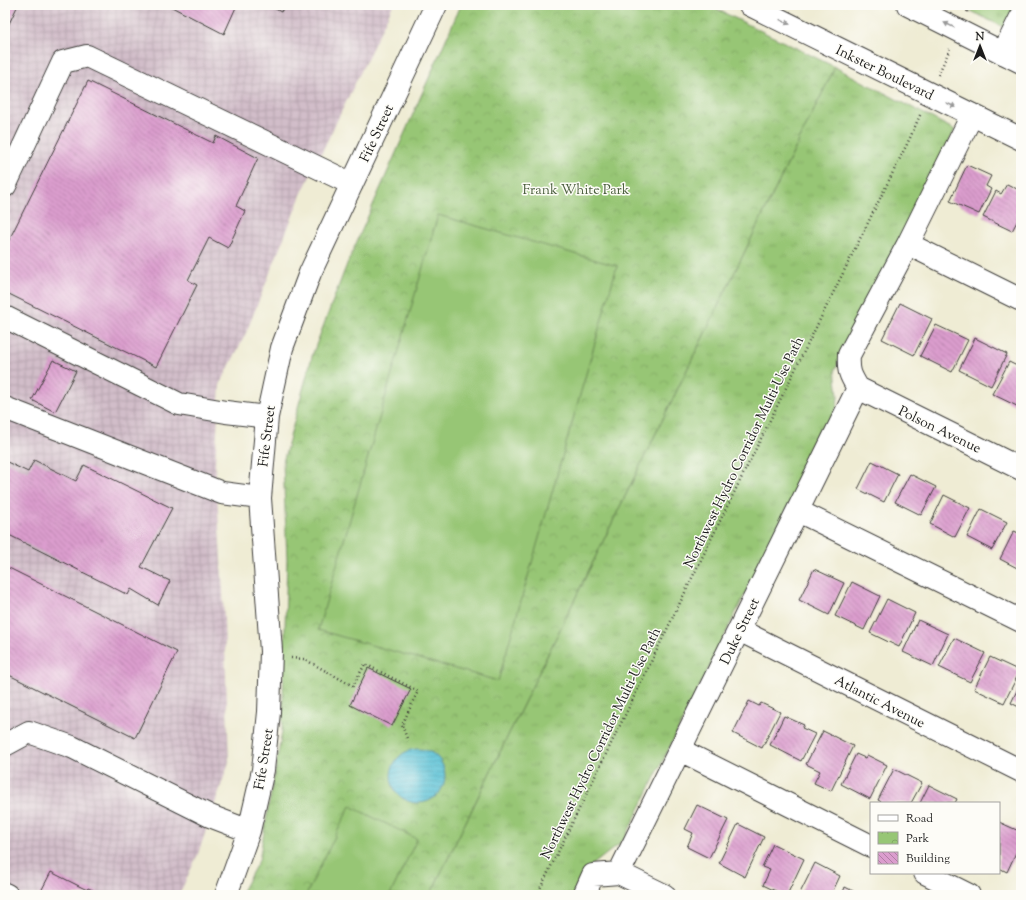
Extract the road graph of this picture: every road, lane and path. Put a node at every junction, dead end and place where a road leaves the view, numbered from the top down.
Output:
1 (436, 5) edge
2 (750, 5) edge
3 (908, 5) edge
4 (1021, 17) edge
5 (958, 30) junction
6 (1012, 57) edge
7 (929, 94) junction
8 (972, 115) junction
9 (1021, 139) edge
10 (352, 184) junction
11 (5, 186) edge
12 (908, 244) junction
13 (1021, 300) edge
14 (5, 317) edge
15 (858, 388) junction
16 (5, 408) edge
17 (267, 417) junction
18 (1021, 469) edge
19 (260, 498) junction
20 (798, 511) junction
21 (1021, 621) edge
22 (739, 630) junction
23 (271, 658) junction
24 (408, 740) dead end
25 (5, 745) edge
26 (680, 750) junction
27 (1021, 771) edge
28 (249, 831) junction
29 (870, 845) edge
30 (619, 873) junction
31 (927, 874) edge
32 (226, 895) edge
33 (537, 895) edge
34 (584, 895) edge
35 (664, 895) edge
36 (969, 895) edge

1 - 10 street, Fife Street
2 -> 7 street, Inkster Boulevard
5 -> 3 street
4 - 6 street
5 - 6 street
5 - 7 path, Northwest Hydro Corridor Multi-Use Path
7 -> 8 street, Inkster Boulevard
7 - 33 path, Northwest Hydro Corridor Multi-Use Path
8 - 9 street, Inkster Boulevard
8 - 12 street
10 - 11 street
10 - 17 street, Fife Street
12 - 13 street
12 - 15 street
14 - 17 street
15 - 18 street, Polson Avenue
15 - 20 street, Duke Street
16 - 19 street
17 - 19 street, Fife Street
19 - 23 street, Fife Street
20 - 21 street
20 - 22 street, Duke Street
22 - 26 street, Duke Street
22 - 27 street, Atlantic Avenue
23 - 24 path
23 - 28 street, Fife Street
25 - 28 street
26 - 29 street
26 - 30 street, Duke Street
28 - 32 street, Fife Street
30 - 34 street
30 - 35 street
31 - 36 street

